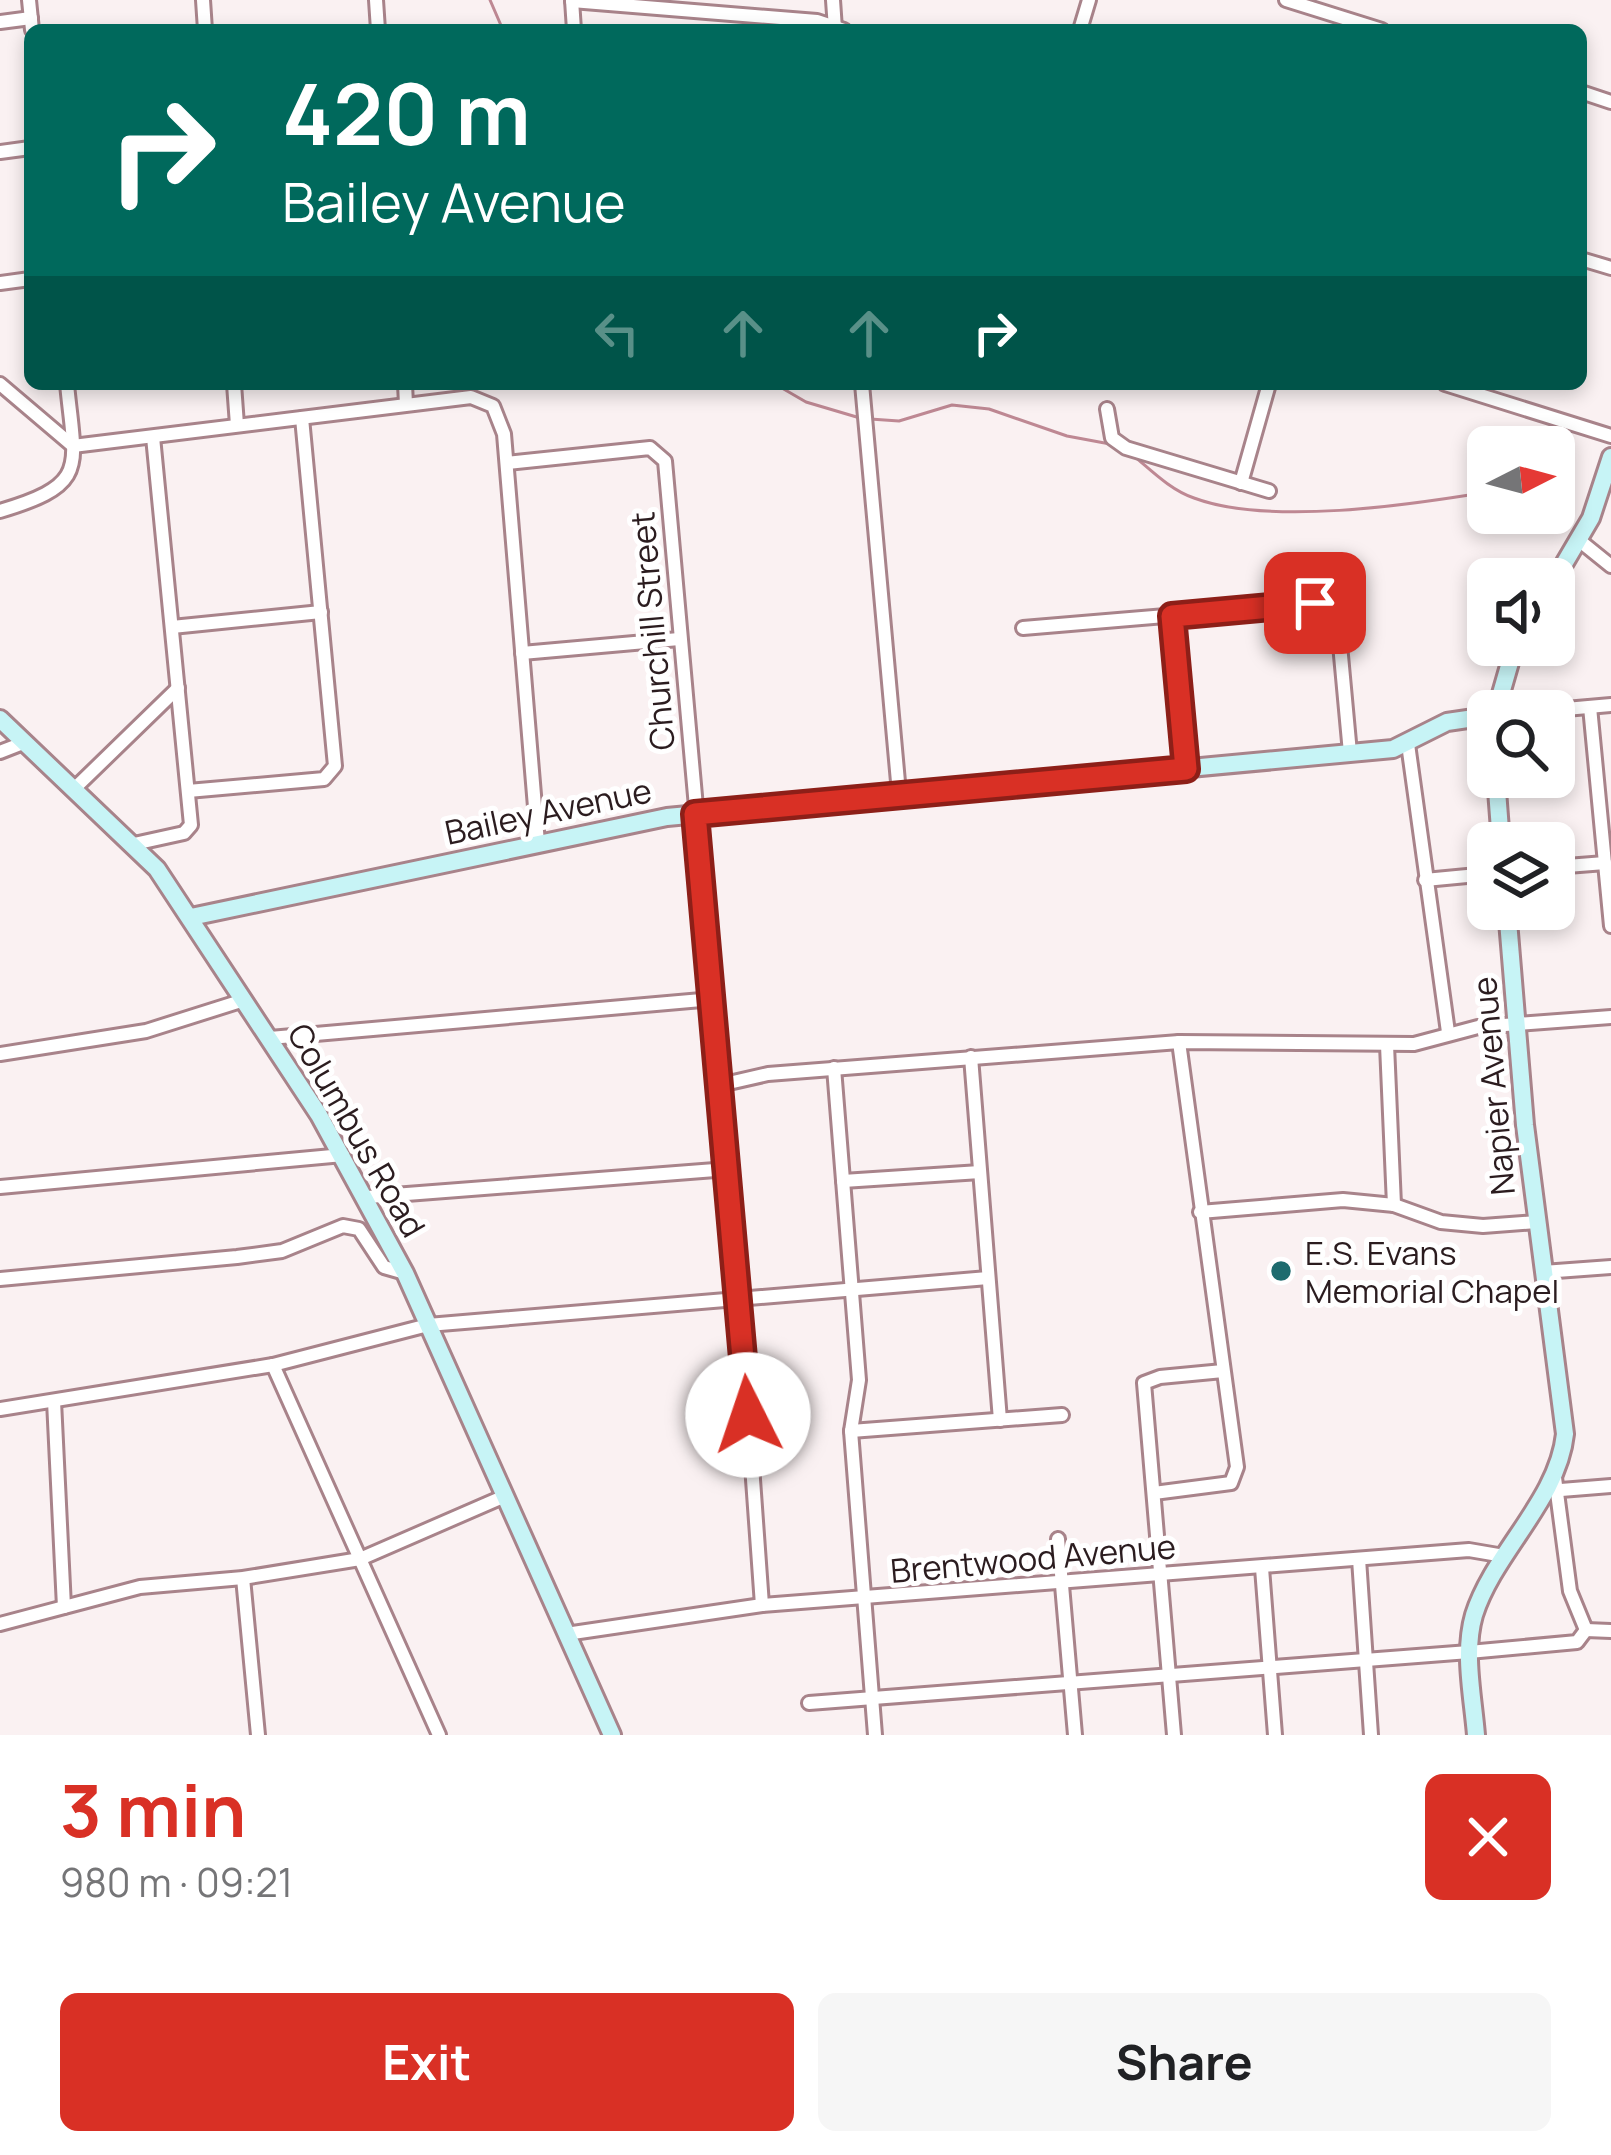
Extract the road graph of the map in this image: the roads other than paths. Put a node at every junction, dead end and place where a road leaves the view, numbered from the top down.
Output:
1 (29, 0) edge
2 (572, 0) edge
3 (1286, 0) edge
4 (0, 22) edge
5 (31, 24) edge
6 (792, 24) edge
7 (1361, 24) edge
8 (0, 384) edge
9 (68, 390) edge
10 (234, 390) edge
11 (405, 390) edge
12 (863, 390) edge
13 (1268, 390) edge
14 (1464, 390) edge
15 (406, 404) junction
16 (1107, 409) dead end
17 (302, 418) junction
18 (237, 425) junction
19 (1611, 436) edge
20 (153, 437) junction
21 (73, 446) junction
22 (1611, 457) edge
23 (507, 463) junction
24 (1241, 483) junction
25 (1269, 491) dead end
26 (0, 511) edge
27 (1580, 541) junction
28 (1569, 558) edge
29 (1611, 566) edge
30 (321, 613) junction
31 (1172, 616) junction
32 (172, 627) junction
33 (1023, 628) dead end
34 (679, 638) junction
35 (522, 653) junction
36 (178, 688) junction
37 (1611, 705) edge
38 (1590, 707) junction
39 (1575, 708) edge
40 (0, 719) edge
41 (1467, 719) edge
42 (23, 743) junction
43 (1408, 744) junction
44 (0, 752) edge
45 (1350, 753) junction
46 (1186, 769) junction
47 (75, 788) junction
48 (188, 791) junction
49 (899, 794) junction
50 (695, 814) junction
51 (538, 843) junction
52 (134, 844) junction
53 (1605, 863) junction
54 (1575, 865) edge
55 (1467, 876) edge
56 (1426, 880) junction
57 (191, 917) junction
58 (1611, 926) edge
59 (1509, 930) edge
60 (713, 999) junction
61 (244, 1000) junction
62 (1611, 1017) edge
63 (1517, 1025) junction
64 (1448, 1032) junction
65 (270, 1038) junction
66 (1179, 1042) junction
67 (1388, 1045) junction
68 (0, 1054) edge
69 (971, 1057) junction
70 (834, 1068) junction
71 (719, 1085) junction
72 (344, 1155) junction
73 (728, 1168) junction
74 (980, 1172) junction
75 (843, 1181) junction
76 (0, 1187) edge
77 (368, 1197) junction
78 (1394, 1205) junction
79 (1200, 1212) junction
80 (1536, 1222) junction
81 (1611, 1268) edge
82 (1543, 1272) junction
83 (405, 1273) junction
84 (988, 1278) junction
85 (0, 1279) edge
86 (852, 1289) junction
87 (740, 1298) junction
88 (428, 1325) junction
89 (273, 1365) junction
90 (1223, 1371) junction
91 (54, 1401) junction
92 (0, 1409) edge
93 (1062, 1415) dead end
94 (1000, 1420) junction
95 (851, 1431) junction
96 (1554, 1470) junction
97 (1611, 1486) edge
98 (1561, 1490) junction
99 (1154, 1493) junction
100 (505, 1496) junction
101 (1058, 1539) dead end
102 (1504, 1556) junction
103 (361, 1558) junction
104 (1359, 1559) junction
105 (1262, 1568) junction
106 (1163, 1574) junction
107 (243, 1578) junction
108 (1064, 1582) junction
109 (863, 1599) junction
110 (762, 1605) junction
111 (64, 1607) junction
112 (0, 1624) edge
113 (1586, 1630) junction
114 (1611, 1630) edge
115 (566, 1634) junction
116 (1469, 1652) junction
117 (1366, 1659) junction
118 (1270, 1666) junction
119 (1170, 1673) junction
120 (1071, 1681) junction
121 (872, 1696) junction
122 (809, 1703) dead end
123 (258, 1735) edge
124 (439, 1735) edge
125 (612, 1735) edge
126 (875, 1735) edge
127 (1075, 1735) edge
128 (1174, 1735) edge
129 (1275, 1735) edge
130 (1371, 1735) edge
131 (1476, 1735) edge

1 - 5 street
2 - 6 street
3 - 7 street
4 - 5 street
8 - 21 street
9 - 21 street
10 - 18 street
11 - 15 street
12 - 49 street
13 - 24 street
14 - 19 street
15 - 17 street
15 - 23 street
16 - 24 street
17 - 18 street
17 - 30 street
18 - 20 street
20 - 21 street
20 - 32 street
21 - 26 street
22 - 27 street
23 - 34 street, Churchill Street
23 - 35 street
24 - 25 street
27 - 28 street
27 - 29 street
30 - 32 street
30 - 48 street
31 - 33 street
31 - 45 street
31 - 46 street
32 - 36 street
34 - 35 street
34 - 50 street, Churchill Street
35 - 51 street
36 - 47 street
36 - 48 street
37 - 38 street
38 - 39 street
38 - 53 street
40 - 42 street, Columbus Road
41 - 43 street, Bailey Avenue
42 - 44 street
42 - 47 street, Columbus Road
43 - 45 street, Bailey Avenue
43 - 56 street
45 - 46 street, Bailey Avenue
46 - 49 street, Bailey Avenue
47 - 52 street, Columbus Road
48 - 52 street
49 - 50 street, Bailey Avenue
50 - 51 street, Bailey Avenue
50 - 60 street, Churchill Street
51 - 57 street, Bailey Avenue
52 - 57 street, Columbus Road
53 - 54 street
53 - 58 street
55 - 56 street
56 - 64 street
57 - 61 street, Columbus Road
59 - 63 street, Napier Avenue
60 - 65 street
60 - 71 street, Churchill Street
61 - 65 street, Columbus Road
61 - 68 street
62 - 63 street
63 - 64 street
63 - 80 street, Napier Avenue
64 - 67 street
65 - 72 street, Columbus Road
66 - 67 street
66 - 69 street
66 - 79 street
67 - 78 street
69 - 70 street
69 - 74 street
70 - 71 street
70 - 75 street
71 - 73 street, Churchill Street
72 - 76 street
72 - 77 street, Columbus Road
73 - 77 street
73 - 87 street, Churchill Street
74 - 75 street
74 - 84 street
75 - 86 street
77 - 83 street, Columbus Road
78 - 79 street
78 - 80 street
79 - 90 street
80 - 82 street, Napier Avenue
81 - 82 street
82 - 96 street, Napier Avenue
83 - 85 street
83 - 88 street, Columbus Road
84 - 86 street
84 - 94 street
86 - 87 street
86 - 95 street
87 - 88 street
87 - 110 street, Churchill Street
88 - 89 street
88 - 100 street, Columbus Road
89 - 91 street
89 - 103 street
90 - 99 street
90 - 99 street
91 - 92 street
91 - 111 street
93 - 94 street
94 - 95 street
95 - 109 street
96 - 98 street
96 - 102 street, Napier Avenue
97 - 98 street
98 - 113 street
99 - 106 street
100 - 103 street
100 - 115 street, Columbus Road
101 - 108 street
102 - 104 street, Brentwood Avenue
102 - 116 street, Napier Avenue
103 - 107 street
103 - 124 street
104 - 105 street, Brentwood Avenue
104 - 117 street
105 - 106 street, Brentwood Avenue
105 - 118 street
106 - 108 street, Brentwood Avenue
106 - 119 street
107 - 111 street
107 - 123 street
108 - 109 street, Brentwood Avenue
108 - 120 street
109 - 110 street, Brentwood Avenue
109 - 121 street
110 - 115 street, Brentwood Avenue
111 - 112 street
113 - 114 street
113 - 116 street
115 - 125 street, Columbus Road
116 - 117 street
116 - 131 street, Napier Avenue
117 - 118 street
117 - 130 street
118 - 119 street
118 - 129 street
119 - 120 street
119 - 128 street
120 - 121 street
120 - 127 street
121 - 122 street
121 - 126 street

